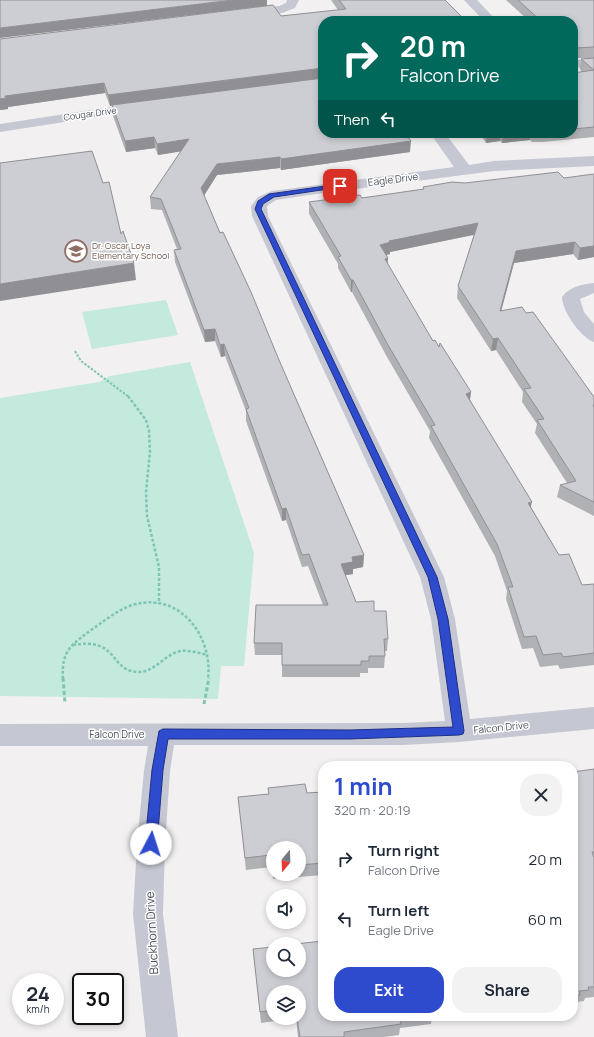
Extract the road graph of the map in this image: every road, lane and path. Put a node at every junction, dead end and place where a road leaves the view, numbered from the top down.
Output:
1 (293, 0) edge
2 (470, 0) edge
3 (238, 14) edge
4 (486, 16) edge
5 (594, 63) edge
6 (578, 64) edge
7 (158, 104) edge
8 (0, 128) edge
9 (441, 138) edge
10 (594, 161) edge
11 (464, 169) junction
12 (594, 288) edge
13 (594, 336) edge
14 (75, 351) dead end
15 (159, 604) junction
16 (73, 645) junction
17 (208, 656) junction
18 (65, 704) dead end
19 (204, 704) dead end
20 (594, 718) edge
21 (459, 731) junction
22 (163, 734) junction
23 (0, 735) edge
24 (162, 1037) edge

1 - 3 street
2 - 4 street
5 - 6 street
7 - 8 street, Cougar Drive
9 - 11 street
10 - 11 street, Eagle Drive
11 - 21 street, Eagle Drive
12 - 13 street
14 - 15 path
15 - 16 path
15 - 17 path
16 - 17 path
16 - 18 path
17 - 19 path
20 - 21 street, Falcon Drive
21 - 22 street, Falcon Drive
22 - 23 street, Falcon Drive
22 - 24 street, Buckhorn Drive

